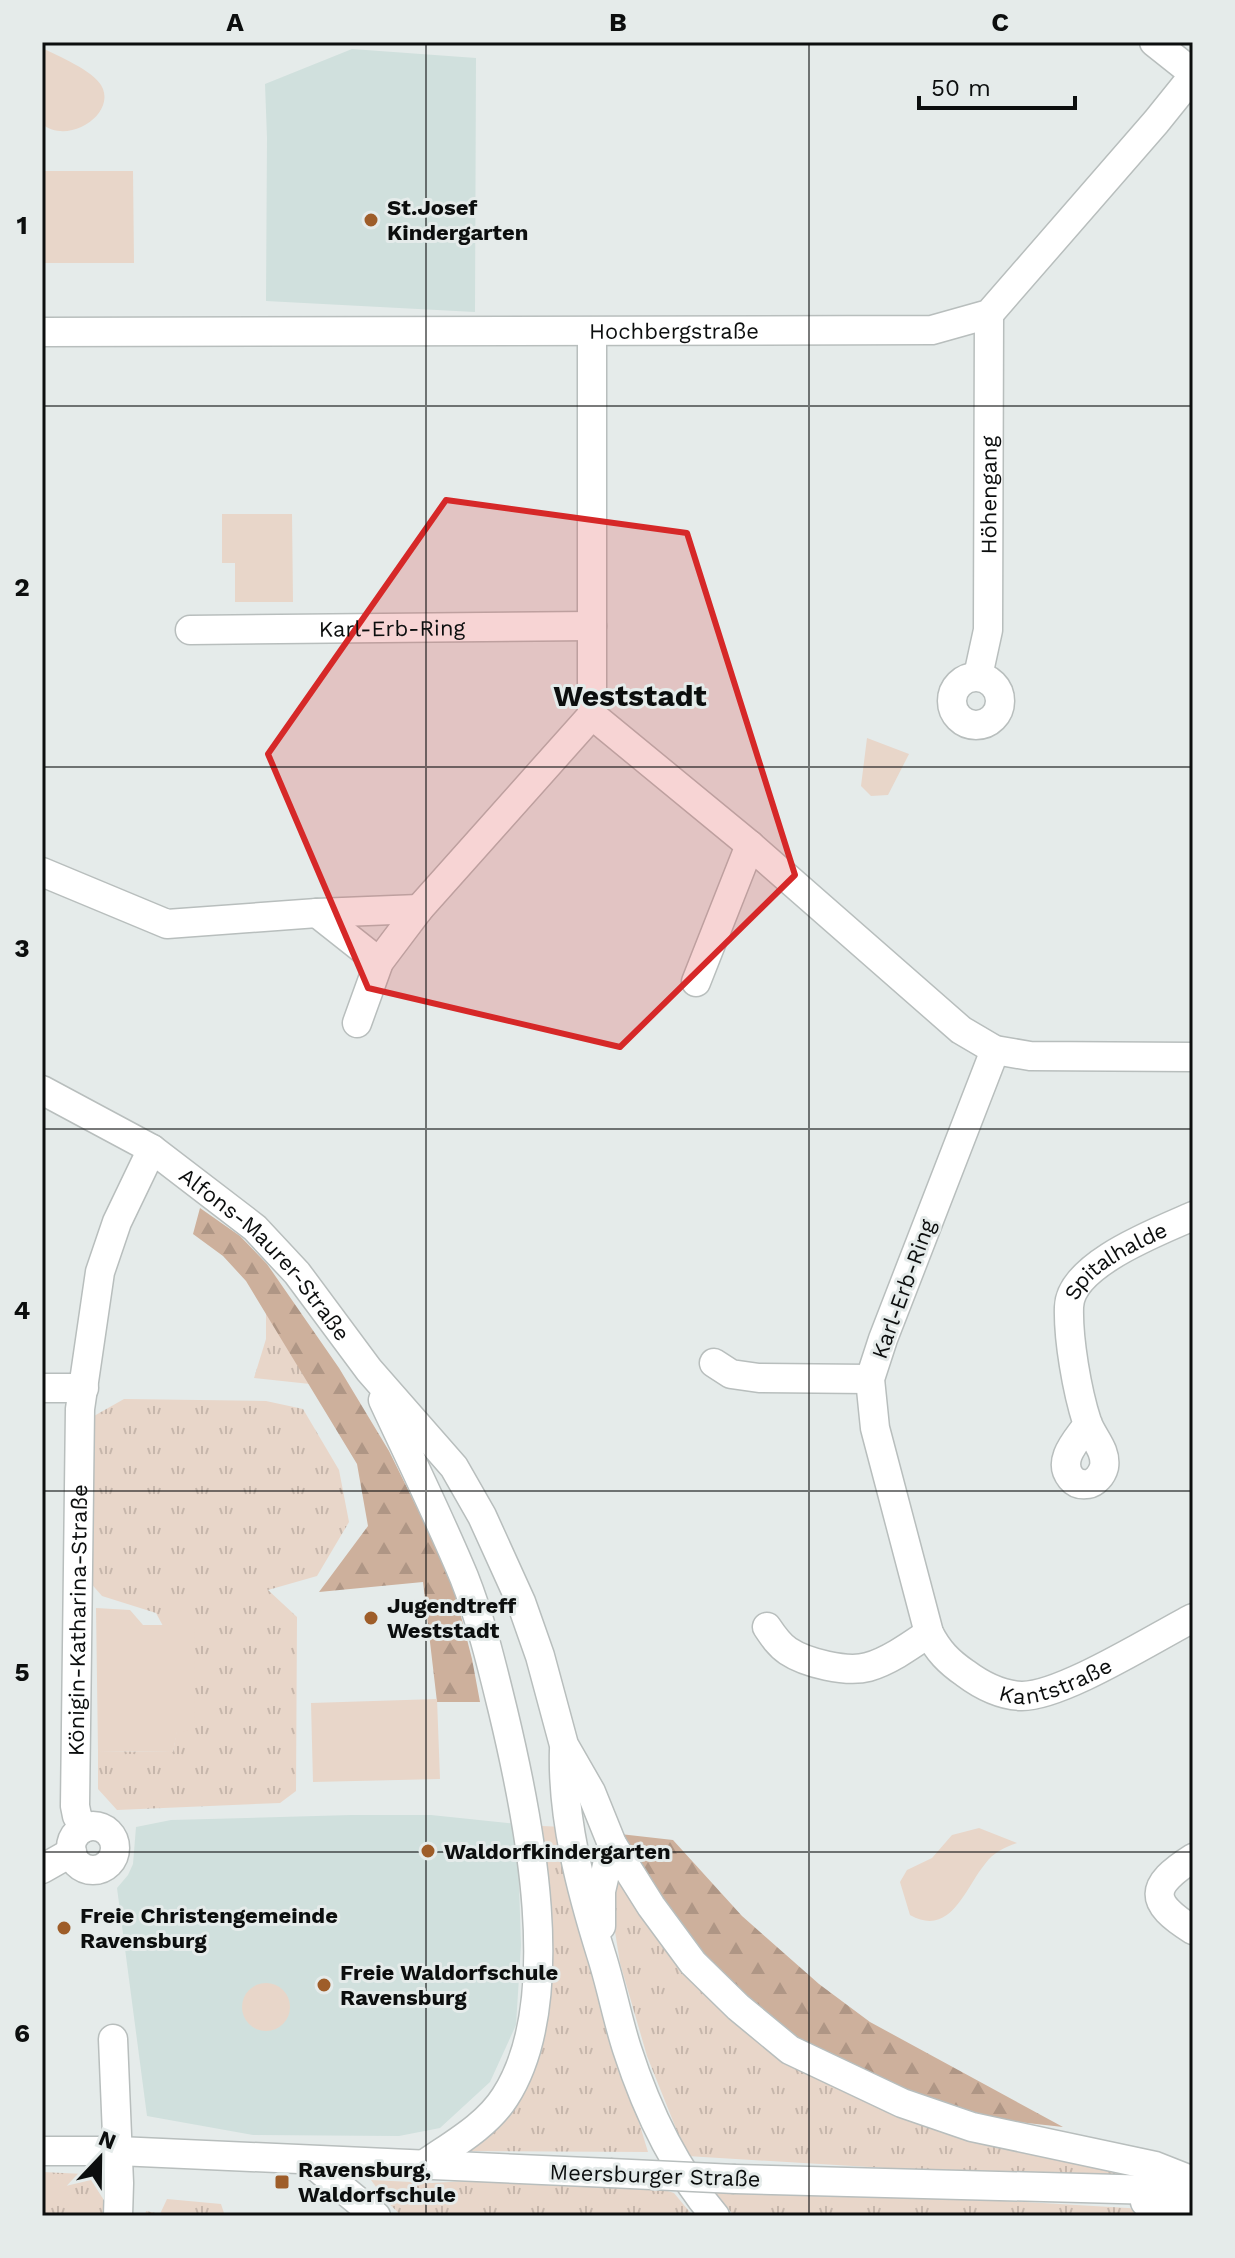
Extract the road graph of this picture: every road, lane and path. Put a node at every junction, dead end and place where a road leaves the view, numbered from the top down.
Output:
1 (1154, 42) edge
2 (1193, 74) edge
3 (989, 314) junction
4 (42, 332) edge
5 (592, 332) junction
6 (592, 626) junction
7 (190, 630) dead end
8 (978, 676) dead end
9 (592, 715) junction
10 (750, 845) junction
11 (42, 872) edge
12 (419, 909) junction
13 (317, 913) junction
14 (379, 962) junction
15 (696, 982) dead end
16 (357, 1023) dead end
17 (995, 1050) junction
18 (1193, 1057) edge
19 (42, 1090) edge
20 (152, 1149) junction
21 (1193, 1216) edge
22 (714, 1363) dead end
23 (369, 1370) junction
24 (870, 1379) junction
25 (42, 1388) edge
26 (82, 1398) junction
27 (1088, 1424) dead end
28 (1193, 1618) edge
29 (767, 1627) dead end
30 (929, 1633) junction
31 (564, 1745) junction
32 (612, 1844) junction
33 (1193, 1858) edge
34 (42, 1869) edge
35 (1193, 1930) edge
36 (602, 1955) junction
37 (113, 2039) dead end
38 (42, 2151) edge
39 (118, 2151) junction
40 (308, 2160) junction
41 (422, 2166) junction
42 (1193, 2181) edge
43 (1090, 2188) junction
44 (1193, 2191) edge
45 (1193, 2213) edge
46 (118, 2216) edge
47 (376, 2216) edge
48 (715, 2216) edge

1 - 2 street
2 - 3 street
3 - 5 street, Hochbergstraße
3 - 8 street, Höhengang
4 - 5 street, Hochbergstraße
5 - 6 street
6 - 7 street, Karl-Erb-Ring
6 - 9 street
9 - 10 street
9 - 12 street
10 - 15 street
10 - 17 street
11 - 13 street
12 - 13 street
12 - 14 street
13 - 14 street
14 - 16 street
17 - 18 street
17 - 24 street, Karl-Erb-Ring
19 - 20 street, Alfons-Maurer-Straße
20 - 23 street, Alfons-Maurer-Straße
20 - 26 street, Alfons-Maurer-Straße
21 - 27 street, Spitalhalde
22 - 24 street, Karl-Erb-Ring
23 - 31 street
23 - 41 street
24 - 30 street, Kantstraße
25 - 26 street
26 - 34 street, Königin-Katharina-Straße
28 - 30 street, Kantstraße
29 - 30 street
31 - 32 street
31 - 36 street
32 - 36 street
32 - 42 street
33 - 35 street
36 - 48 street
37 - 39 street
38 - 39 street, Meersburger Straße
39 - 40 street, Meersburger Straße
39 - 46 street
40 - 41 street, Meersburger Straße
40 - 47 street
41 - 43 street, Meersburger Straße, bridge
43 - 44 street, Meersburger Straße
43 - 45 street

